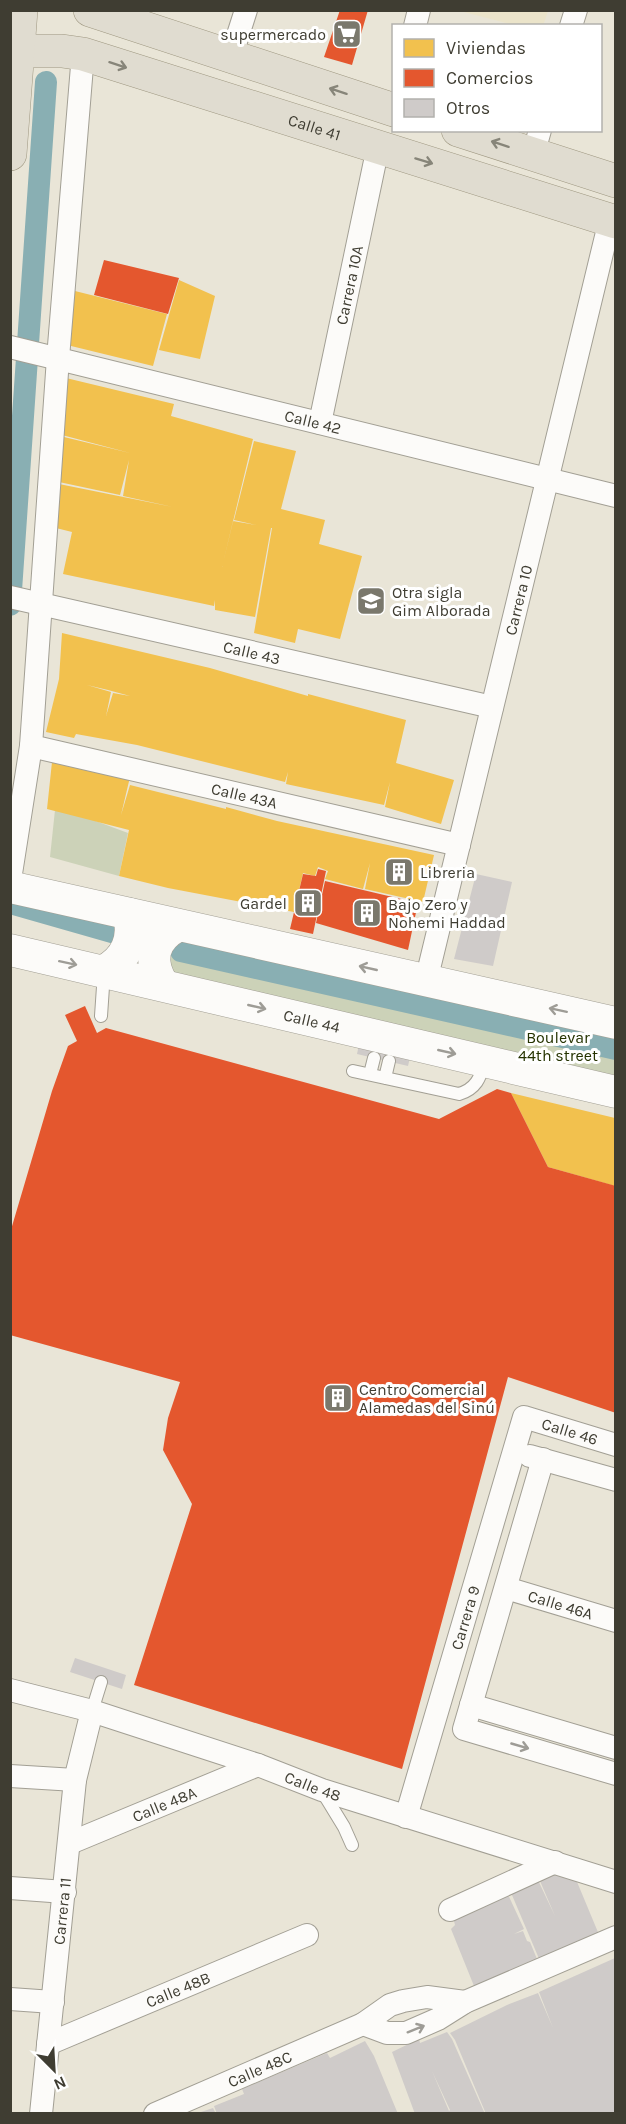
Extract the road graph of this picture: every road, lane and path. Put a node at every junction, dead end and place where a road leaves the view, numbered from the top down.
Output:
1 (21, 10) edge
2 (90, 10) edge
3 (246, 10) edge
4 (15, 50) edge
5 (82, 54) junction
6 (231, 57) junction
7 (392, 107) edge
8 (470, 132) edge
9 (537, 143) edge
10 (378, 147) junction
11 (10, 154) edge
12 (615, 181) edge
13 (613, 221) edge
14 (14, 348) edge
15 (50, 357) junction
16 (320, 423) junction
17 (547, 479) junction
18 (615, 496) edge
19 (26, 601) edge
20 (492, 707) junction
21 (31, 746) junction
22 (459, 845) junction
23 (10, 880) edge
24 (10, 887) edge
25 (129, 914) junction
26 (177, 926) junction
27 (10, 950) edge
28 (104, 971) junction
29 (426, 981) junction
30 (162, 985) junction
31 (101, 1016) dead end
32 (615, 1023) edge
33 (384, 1048) junction
34 (486, 1061) junction
35 (353, 1071) dead end
36 (370, 1074) junction
37 (385, 1078) junction
38 (615, 1092) edge
39 (524, 1417) joint
40 (615, 1445) edge
41 (514, 1451) junction
42 (543, 1459) junction
43 (615, 1480) edge
44 (506, 1588) junction
45 (615, 1621) edge
46 (102, 1682) dead end
47 (10, 1690) edge
48 (471, 1705) junction
49 (92, 1711) junction
50 (615, 1748) edge
51 (258, 1765) junction
52 (615, 1774) edge
53 (10, 1776) edge
54 (75, 1780) junction
55 (322, 1790) junction
56 (406, 1817) junction
57 (70, 1844) junction
58 (352, 1845) dead end
59 (555, 1862) junction
60 (615, 1882) edge
61 (10, 1888) edge
62 (64, 1892) junction
63 (450, 1910) dead end
64 (307, 1935) dead end
65 (615, 1936) edge
66 (10, 1999) edge
67 (53, 2002) junction
68 (465, 2002) junction
69 (363, 2024) junction
70 (48, 2044) junction
71 (41, 2114) edge
72 (155, 2114) edge

1 - 4 main road
2 - 6 main road
3 - 6 street
4 - 5 main road, Calle 41
4 - 11 main road
5 -> 10 main road, Calle 41
5 - 15 street
7 -> 6 main road
9 -> 8 main road
9 - 12 main road
10 -> 13 main road, Calle 41
10 - 16 street, Carrera 10A
13 - 17 street, Carrera 10
14 - 15 street, Calle 42
15 - 16 street, Calle 42
15 - 19 street
16 - 17 street, Calle 42
17 - 18 street, Calle 42
17 - 20 street, Carrera 10
19 - 20 street, Calle 43
19 - 21 street
20 - 22 street, Carrera 10
21 - 22 street, Calle 43A
21 - 23 street
22 - 29 street, Carrera 10
24 - 25 street
25 - 26 street
25 - 28 street
29 -> 26 street
26 - 30 street
27 -> 28 street, Calle 44
28 - 30 street, Calle 44
28 - 31 lane
32 -> 29 street
30 -> 33 street, Calle 44
33 -> 34 street, Calle 44
33 - 36 lane
33 - 37 lane
34 - 37 lane
34 - 38 street, Calle 44
35 - 36 lane
36 - 37 lane
39 - 40 street, Calle 46
39 - 41 street, Carrera 9
41 - 42 street
41 - 56 street, Carrera 9
42 - 43 street
42 - 44 street, Carrera 9
44 - 45 street, Calle 46A
44 - 48 street, Carrera 9
46 - 49 lane
47 - 49 street, Calle 48
48 - 50 street
48 -> 52 street, Carrera 9
49 - 51 street, Calle 48
49 - 54 street, Carrera 11
51 - 55 street, Calle 48
51 - 57 street, Calle 48A
53 - 54 street
54 - 57 street, Carrera 11
55 - 56 street, Calle 48
55 - 58 lane
56 - 59 street, Calle 48
57 - 62 street, Carrera 11
59 - 60 street, Calle 48
59 - 63 street
61 - 62 street
62 - 67 street, Carrera 11
64 - 70 street, Calle 48B
65 - 68 street
66 - 67 street
67 - 70 street, Carrera 11
68 - 69 street, Calle 48C
69 -> 68 street
69 - 72 street, Calle 48C
70 - 71 street, Carrera 11

